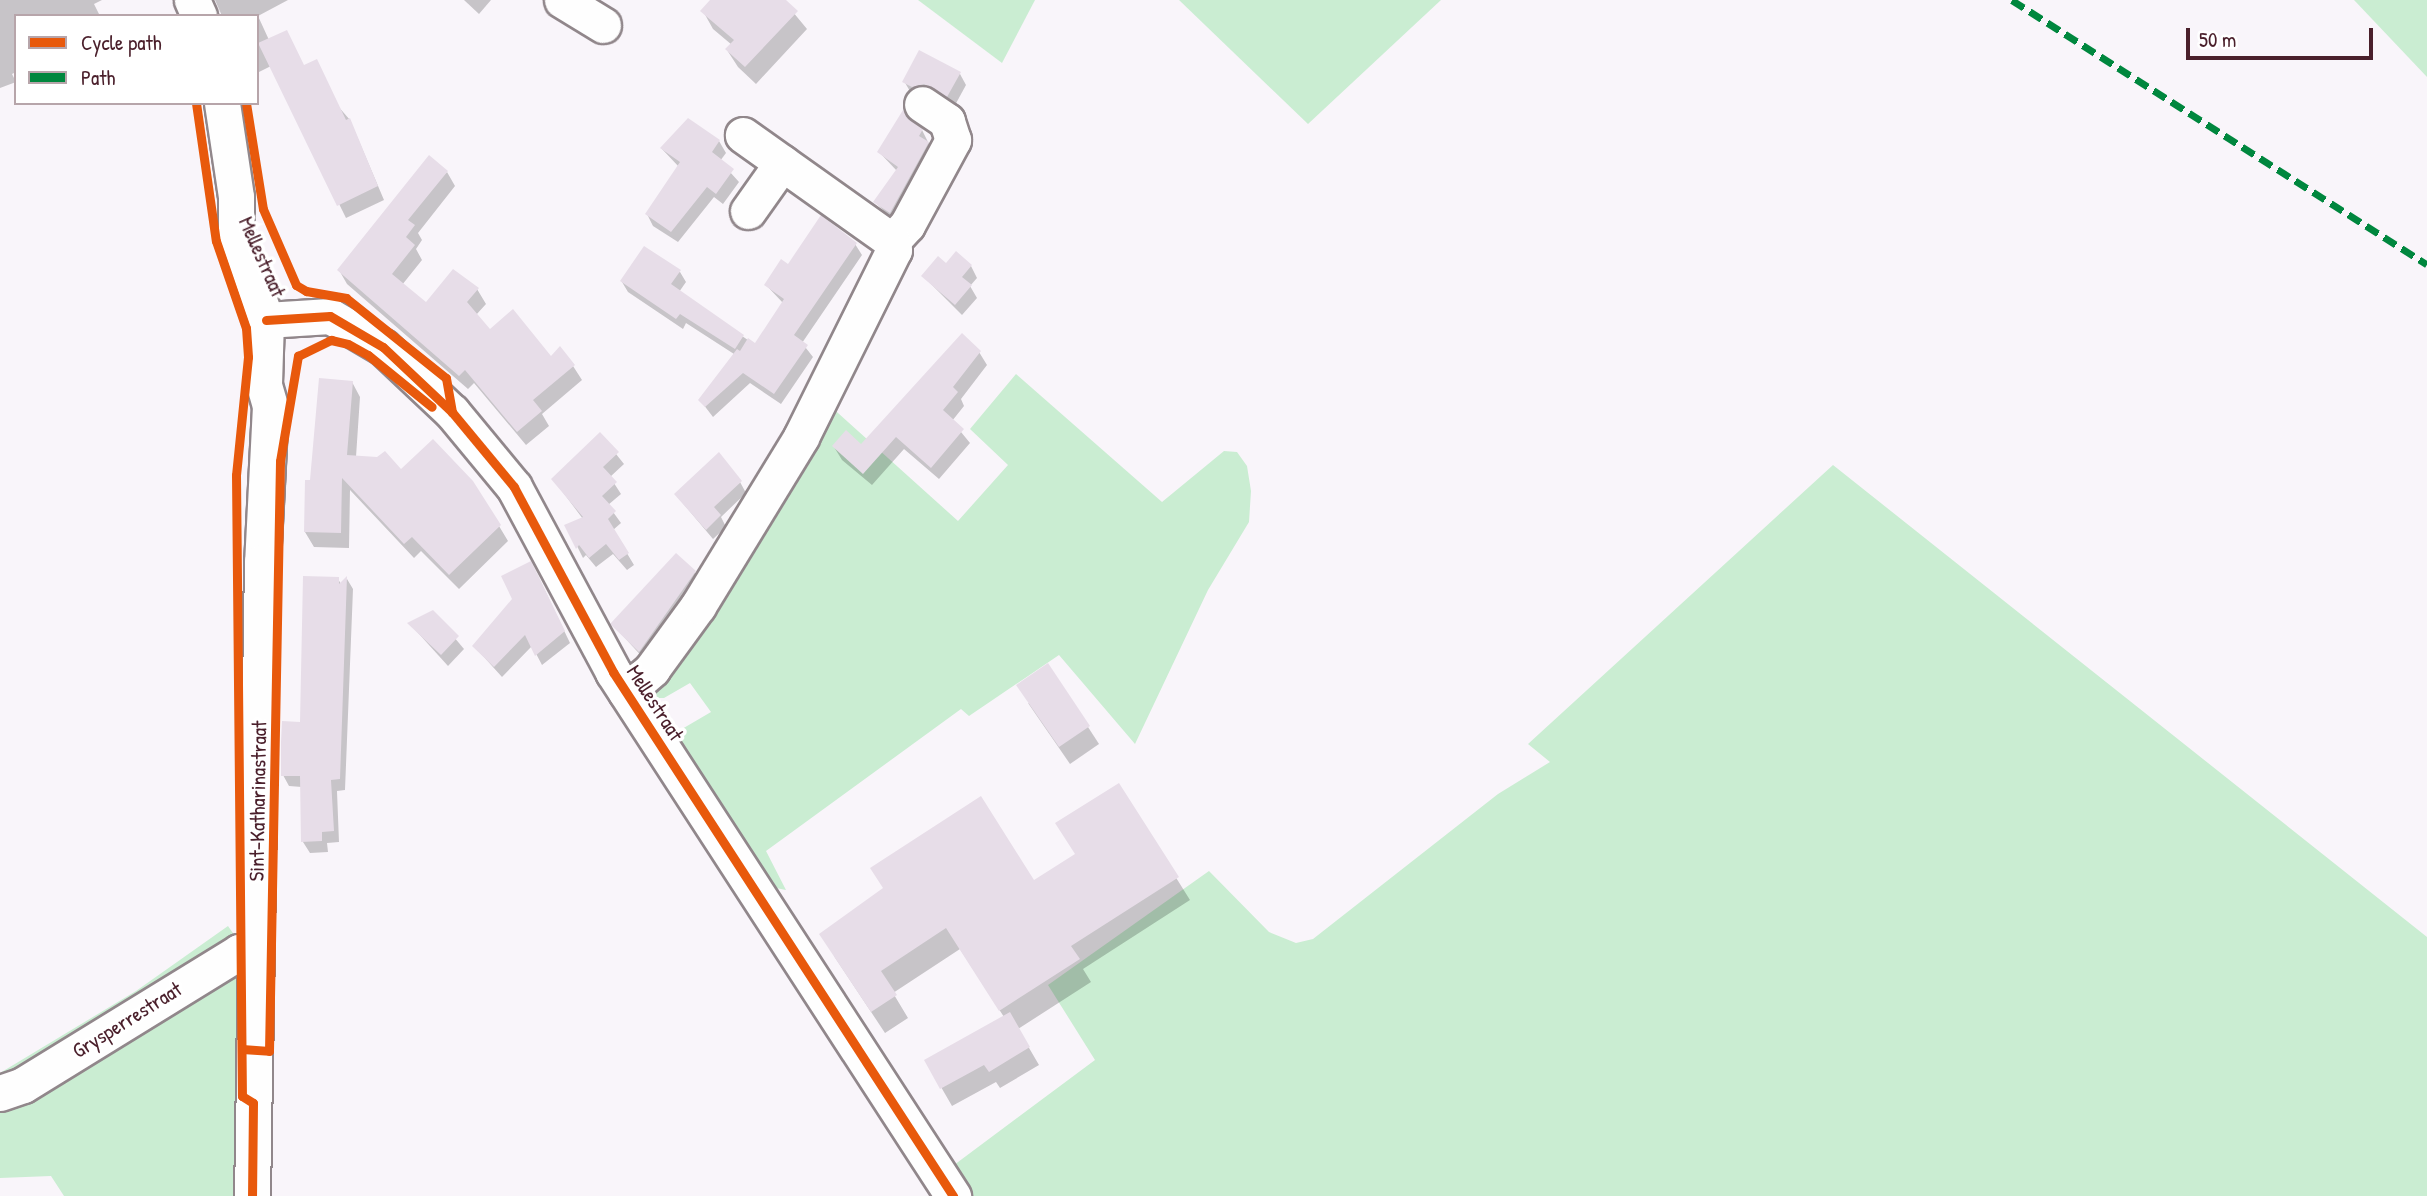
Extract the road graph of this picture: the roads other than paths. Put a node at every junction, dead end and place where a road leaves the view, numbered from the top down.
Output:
1 (562, 0) edge
2 (603, 26) dead end
3 (922, 104) dead end
4 (222, 105) edge
5 (743, 135) dead end
6 (782, 163) junction
7 (748, 211) dead end
8 (892, 241) junction
9 (277, 318) junction
10 (626, 692) junction
11 (255, 951) junction
12 (0, 1093) edge
13 (252, 1196) edge
14 (953, 1196) edge

1 - 2 street
3 - 8 street
4 - 9 street, Mellestraat
5 - 6 street
6 - 7 street
6 - 8 street
8 - 10 street, Mellestraat
9 - 10 street, Mellestraat
9 - 11 street, Sint-Katharinastraat
10 - 14 street, Mellestraat
11 - 12 street, Grysperrestraat
11 - 13 street, Sint-Katharinastraat

